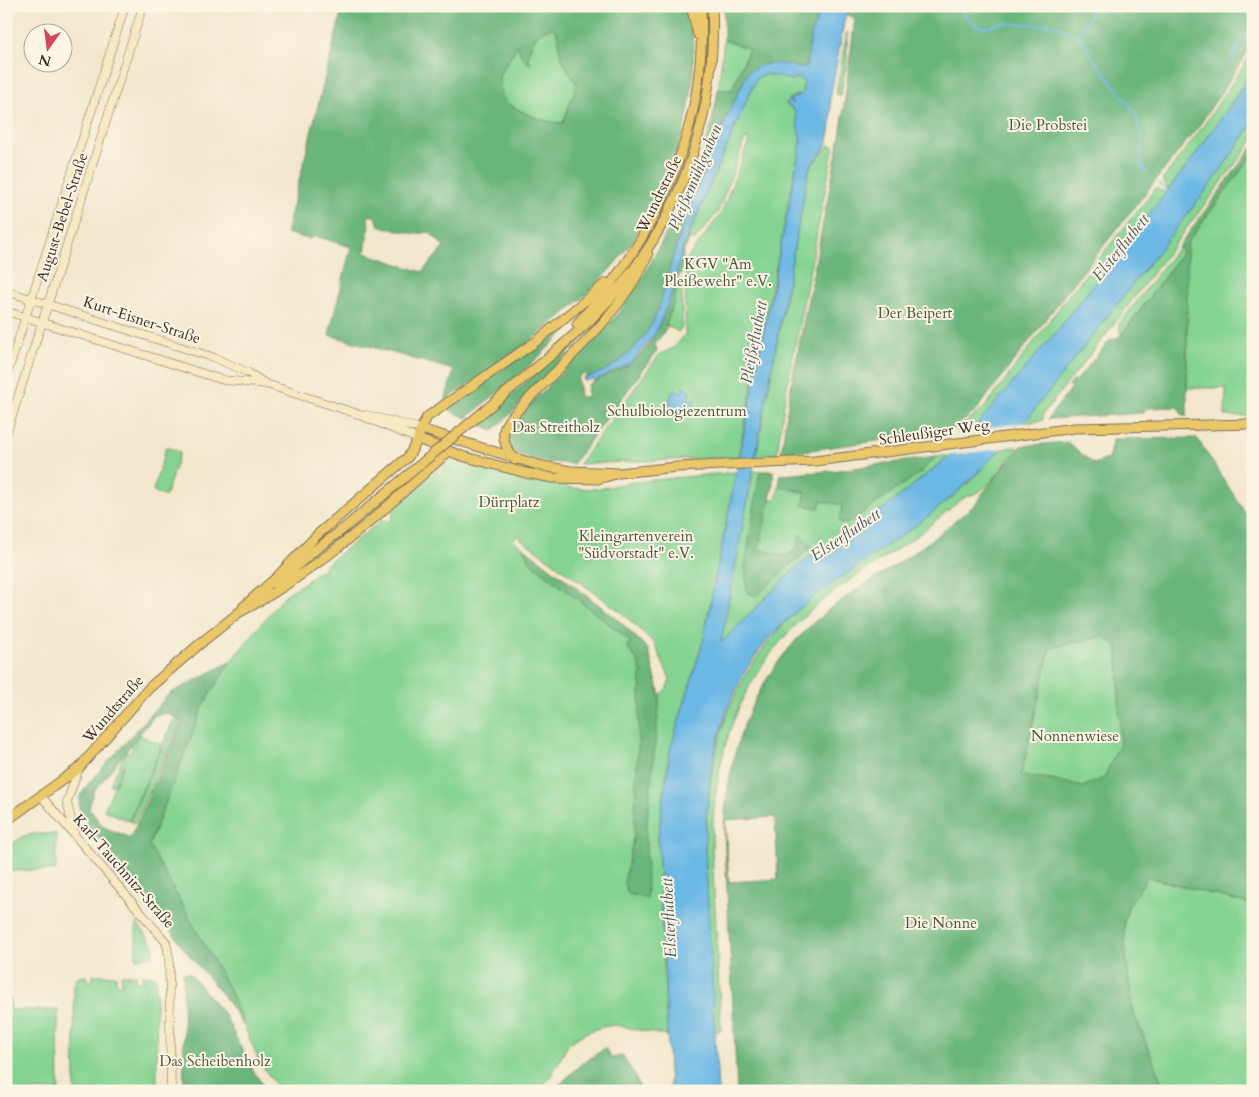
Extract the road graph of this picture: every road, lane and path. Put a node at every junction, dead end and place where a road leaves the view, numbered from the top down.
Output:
1 (125, 6) edge
2 (143, 6) edge
3 (691, 6) edge
4 (701, 6) edge
5 (712, 6) edge
6 (701, 52) junction
7 (661, 227) junction
8 (623, 268) junction
9 (6, 291) edge
10 (31, 299) junction
11 (49, 305) junction
12 (6, 311) edge
13 (26, 317) junction
14 (43, 322) junction
15 (549, 355) junction
16 (6, 378) edge
17 (266, 384) junction
18 (354, 413) junction
19 (1253, 424) edge
20 (421, 429) junction
21 (6, 435) edge
22 (418, 439) junction
23 (450, 451) junction
24 (515, 460) junction
25 (619, 473) junction
26 (311, 553) junction
27 (276, 578) junction
28 (238, 613) junction
29 (79, 768) junction
30 (41, 796) junction
31 (6, 820) edge
32 (76, 836) junction
33 (171, 1091) edge

1 - 10 main road, August-Bebel-Straße
2 - 11 main road, August-Bebel-Straße
3 - 6 main road
4 - 6 main road, Wundtstraße
5 - 7 main road, Wundtstraße
6 - 8 main road, Wundtstraße
7 - 15 main road, Wundtstraße
7 - 24 main road
8 - 15 main road, Wundtstraße
8 - 20 main road
9 - 10 main road, Kurt-Eisner-Straße
10 - 11 main road, Kurt-Eisner-Straße
10 - 13 main road, August-Bebel-Straße
11 - 14 main road, August-Bebel-Straße
11 - 17 main road, Kurt-Eisner-Straße
12 - 13 main road, Kurt-Eisner-Straße
13 - 14 main road, Kurt-Eisner-Straße
13 - 16 main road, August-Bebel-Straße
14 - 17 main road, Kurt-Eisner-Straße
14 - 21 main road, August-Bebel-Straße
15 - 26 main road, Wundtstraße, bridge
17 - 18 main road, Kurt-Eisner-Straße
18 - 20 main road, Kurt-Eisner-Straße
18 - 22 main road, Kurt-Eisner-Straße
19 - 25 main road, Schleußiger Weg
20 - 22 main road
20 - 24 main road, Schleußiger Weg
22 - 23 main road, Schleußiger Weg
22 - 27 main road
23 - 25 main road, Schleußiger Weg
23 - 28 main road
24 - 25 main road, Schleußiger Weg
26 - 27 main road, Wundtstraße
26 - 28 main road, Wundtstraße
27 - 28 main road, Wundtstraße
28 - 29 main road, Wundtstraße
29 - 30 main road, Wundtstraße
29 - 32 main road
30 - 31 main road, Wundtstraße
30 - 32 main road, Karl-Tauchnitz-Straße
32 - 33 main road, Karl-Tauchnitz-Straße

